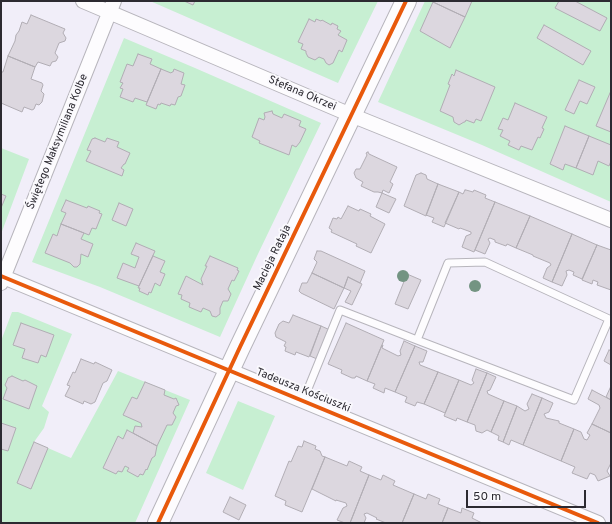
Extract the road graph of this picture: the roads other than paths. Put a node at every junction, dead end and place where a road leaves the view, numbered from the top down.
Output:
1 (83, 1) edge
2 (406, 1) edge
3 (112, 7) edge
4 (351, 115) junction
5 (611, 220) edge
6 (2, 279) edge
7 (417, 340) junction
8 (229, 370) junction
9 (303, 401) junction
10 (158, 523) edge
11 (598, 523) edge

1 - 3 street, Stefana Okrzei
2 - 4 street, Macieja Rataja
3 - 4 street, Stefana Okrzei
3 - 6 street, Świętego Maksymiliana Kolbe
4 - 5 street, Stefana Okrzei
4 - 8 street, Macieja Rataja
6 - 8 street, Tadeusza Kościuszki
7 - 7 lane
7 - 9 lane
8 - 9 street, Tadeusza Kościuszki
8 - 10 street, Macieja Rataja
9 - 11 street, Tadeusza Kościuszki

